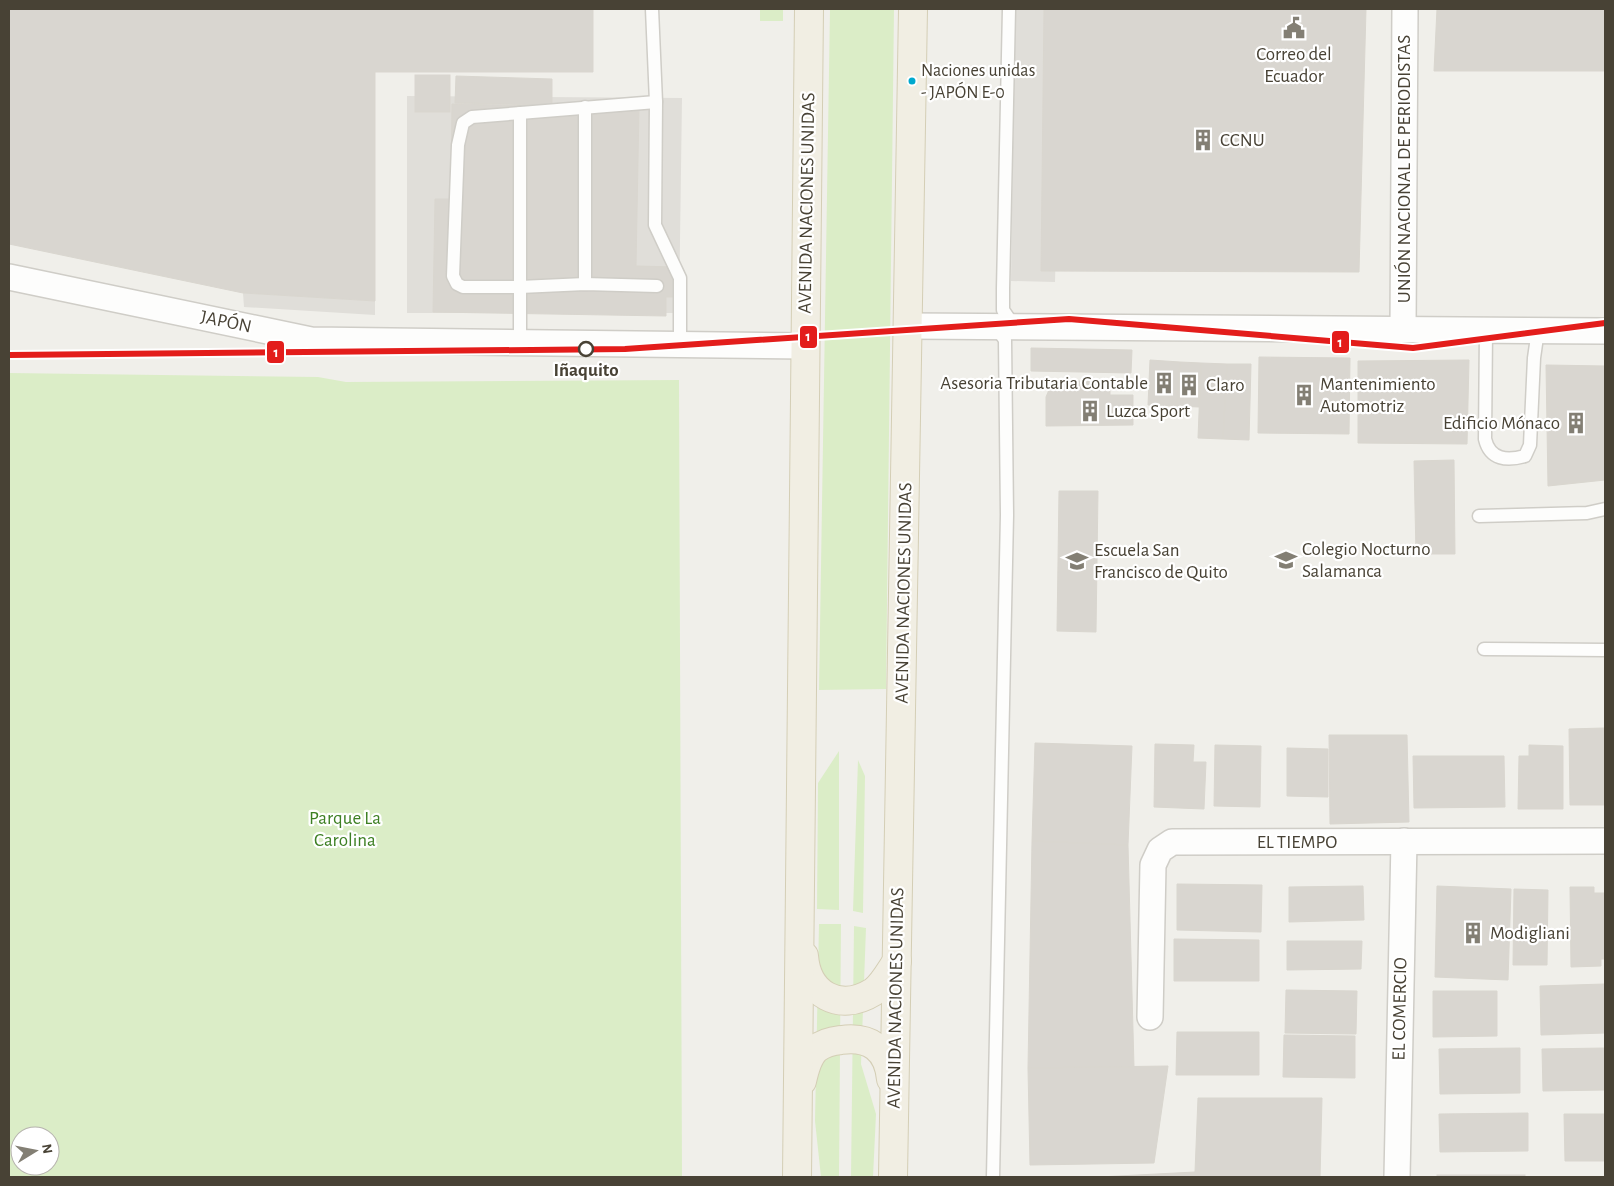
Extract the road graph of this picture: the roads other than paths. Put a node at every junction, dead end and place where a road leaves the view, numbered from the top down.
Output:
1 (652, 9) edge
2 (809, 9) edge
3 (913, 9) edge
4 (1009, 9) edge
5 (1405, 9) edge
6 (656, 102) junction
7 (585, 108) junction
8 (520, 113) junction
9 (9, 277) edge
10 (585, 284) junction
11 (657, 286) dead end
12 (520, 287) junction
13 (908, 326) junction
14 (1004, 326) junction
15 (1403, 329) junction
16 (1486, 330) junction
17 (1538, 330) junction
18 (1605, 331) edge
19 (520, 343) junction
20 (680, 344) junction
21 (805, 346) junction
22 (1605, 509) edge
23 (1478, 516) dead end
24 (1484, 649) dead end
25 (1605, 650) edge
26 (1404, 841) junction
27 (1605, 841) edge
28 (800, 907) junction
29 (897, 961) junction
30 (1150, 1016) dead end
31 (798, 1095) junction
32 (894, 1110) junction
33 (797, 1177) edge
34 (893, 1177) edge
35 (993, 1177) edge
36 (1397, 1177) edge

1 - 6 lane
2 - 21 main road, AVENIDA NACIONES UNIDAS
3 - 13 main road, AVENIDA NACIONES UNIDAS
4 - 14 lane
5 - 15 street, UNIÓN NACIONAL DE PERIODISTAS
6 - 7 lane
6 - 20 lane
7 - 8 lane
7 - 10 lane
8 - 12 lane
8 - 12 lane
9 - 19 street, JAPÓN
10 - 11 lane
10 - 12 lane
12 - 19 lane
13 - 14 street
13 - 29 main road, AVENIDA NACIONES UNIDAS
14 - 15 street
14 - 35 lane
15 - 16 street
16 - 17 street
16 - 17 lane
17 - 18 street
19 - 20 street, JAPÓN
20 - 21 street, JAPÓN
21 - 28 main road, AVENIDA NACIONES UNIDAS
22 - 23 lane
24 - 25 lane
26 - 27 street, EL TIEMPO
26 - 30 street, EL TIEMPO
26 - 36 street, EL COMERCIO
28 - 29 main road
28 - 31 main road, AVENIDA NACIONES UNIDAS
29 - 32 main road, AVENIDA NACIONES UNIDAS
31 - 32 main road
31 - 33 main road, AVENIDA NACIONES UNIDAS
32 - 34 main road, AVENIDA NACIONES UNIDAS

